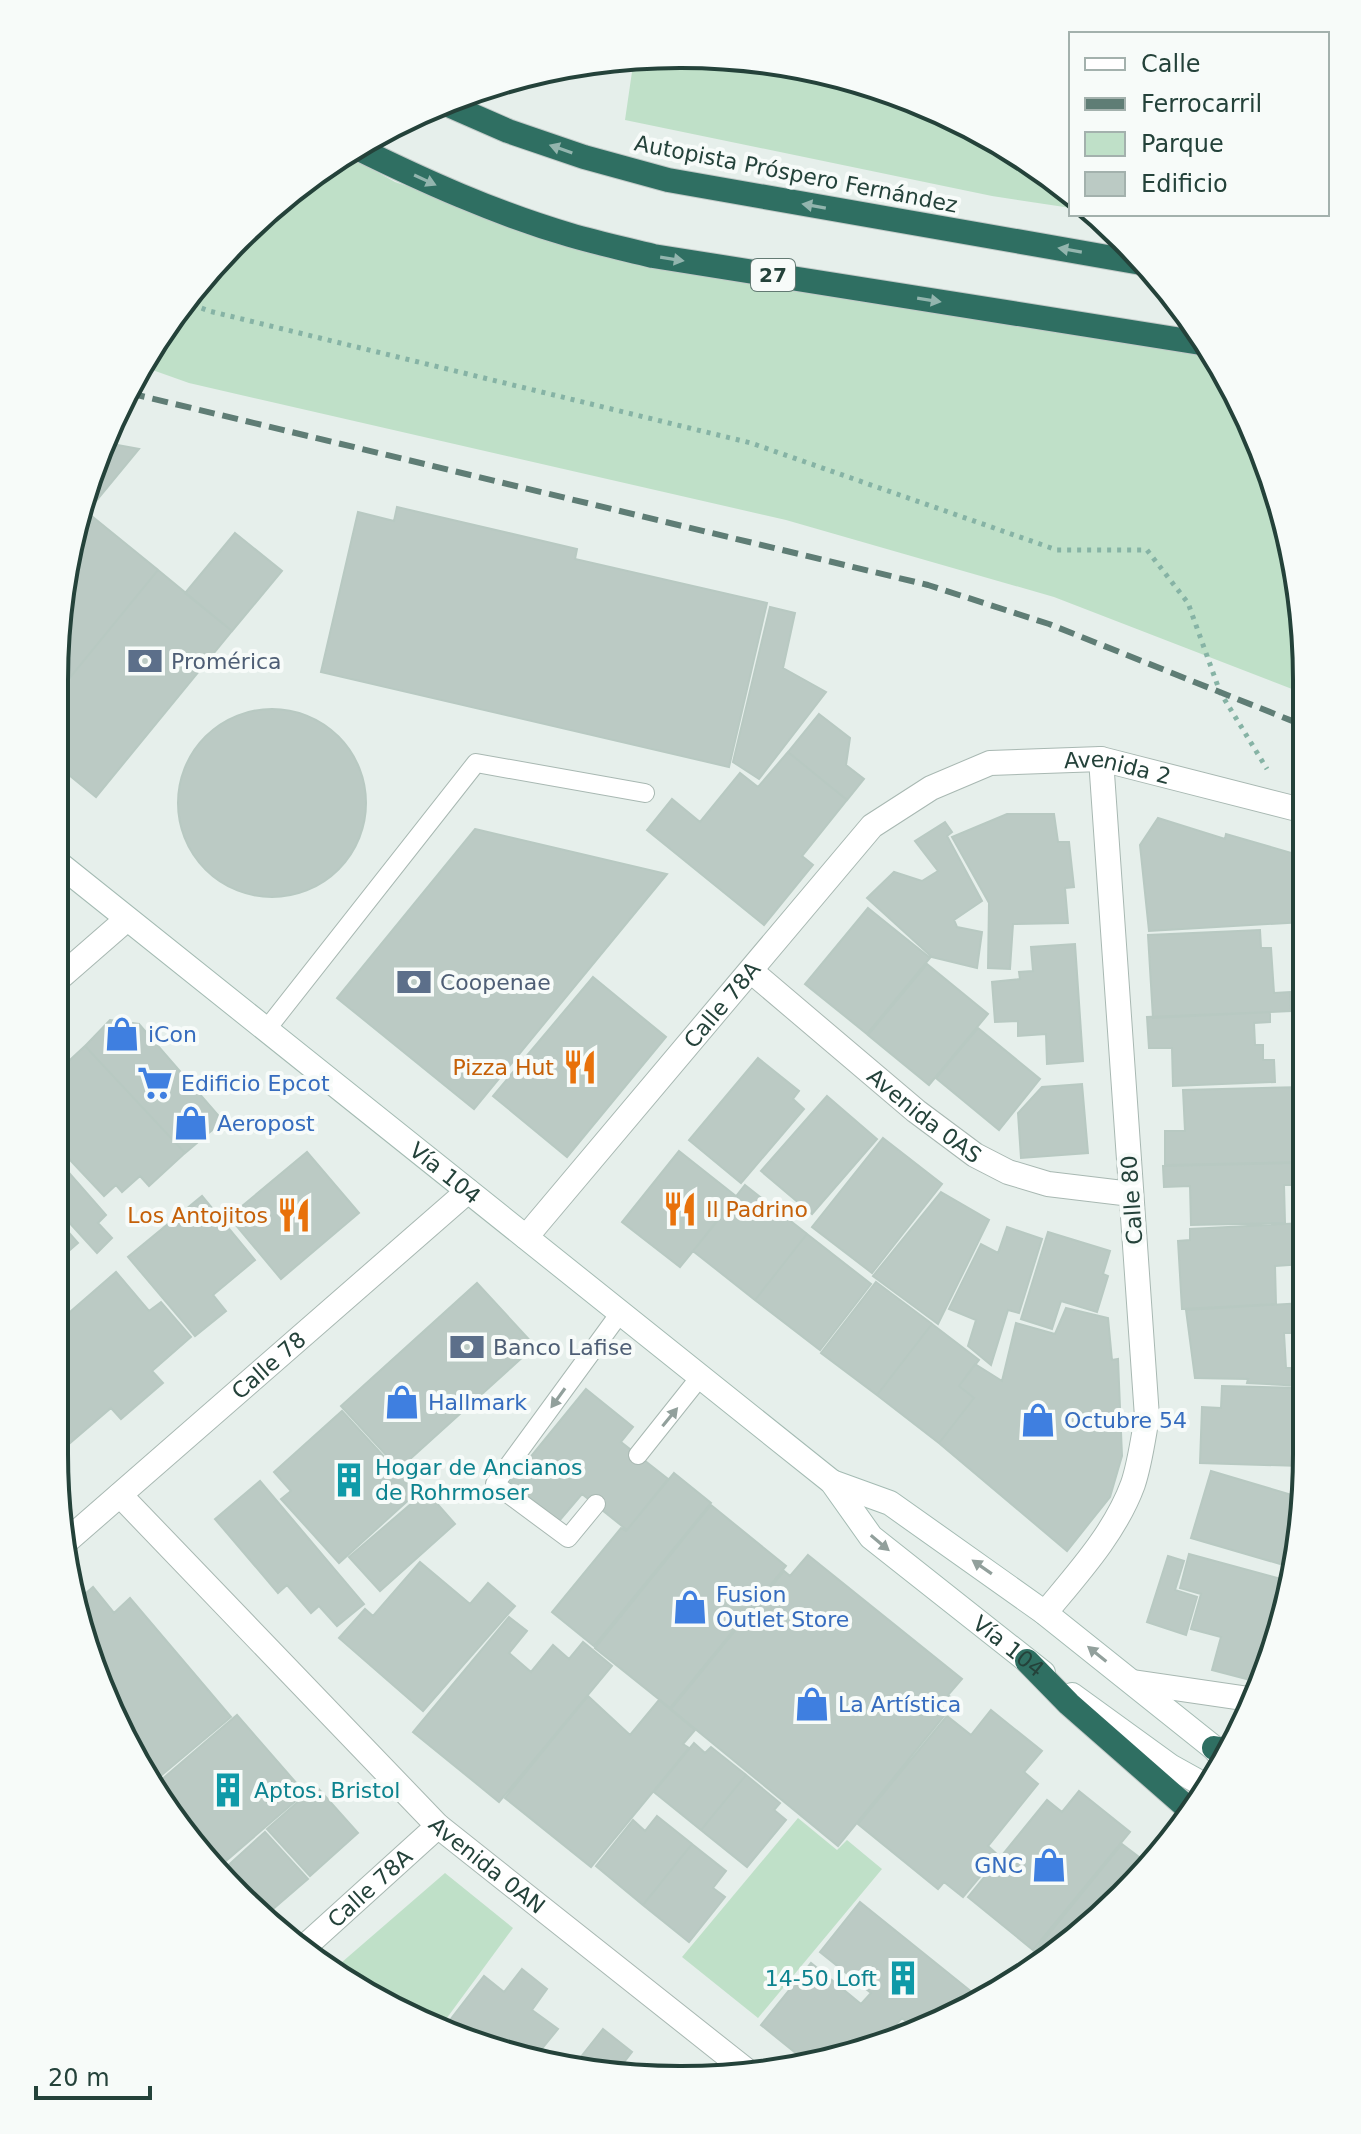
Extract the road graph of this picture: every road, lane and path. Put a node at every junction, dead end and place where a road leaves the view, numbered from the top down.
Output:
1 (461, 110) edge
2 (368, 153) edge
3 (1126, 260) edge
4 (196, 306) edge
5 (1191, 341) edge
6 (1101, 759) junction
7 (931, 788) joint
8 (645, 793) dead end
9 (1293, 802) edge
10 (1293, 809) edge
11 (68, 871) edge
12 (127, 919) junction
13 (68, 970) edge
14 (751, 971) junction
15 (266, 1030) junction
16 (468, 1191) junction
17 (1131, 1194) junction
18 (526, 1237) junction
19 (620, 1313) junction
20 (700, 1377) junction
21 (638, 1455) dead end
22 (832, 1482) junction
23 (120, 1495) junction
24 (596, 1504) dead end
25 (73, 1535) edge
26 (1045, 1613) junction
27 (1027, 1661) junction
28 (1133, 1682) junction
29 (1242, 1698) edge
30 (1217, 1749) edge
31 (1198, 1781) edge
32 (1183, 1804) edge
33 (438, 1826) junction
34 (311, 1941) edge
35 (737, 2063) edge

3 -> 1 highway, Autopista Próspero Fernández
2 -> 5 highway, 27
4 - 9 path
6 - 7 street, Avenida 2
6 - 10 street, Avenida 2
6 - 17 street, Calle 80
7 - 14 street, Calle 78A
8 - 15 lane
11 - 12 street, Vía 104
12 - 13 street
12 - 15 street, Vía 104
14 - 17 street, Avenida 0AS
14 - 18 street, Calle 78A
15 - 16 street, Vía 104
16 - 18 street, Vía 104
16 - 23 street, Calle 78
17 - 26 street, Calle 80
18 - 19 street, Vía 104
19 - 20 street, Vía 104
19 -> 24 lane
21 -> 20 lane
20 - 22 street, Vía 104
26 -> 22 street, Vía 104
22 -> 27 street, Vía 104
23 - 25 street, Calle 78
23 - 33 street, Avenida 0AN
28 -> 26 street, Vía 104
27 - 31 street, Vía 104
27 - 32 highway
28 - 29 street
28 - 30 street, Vía 104
33 - 34 street, Calle 78A
33 - 35 street, Avenida 0AN

